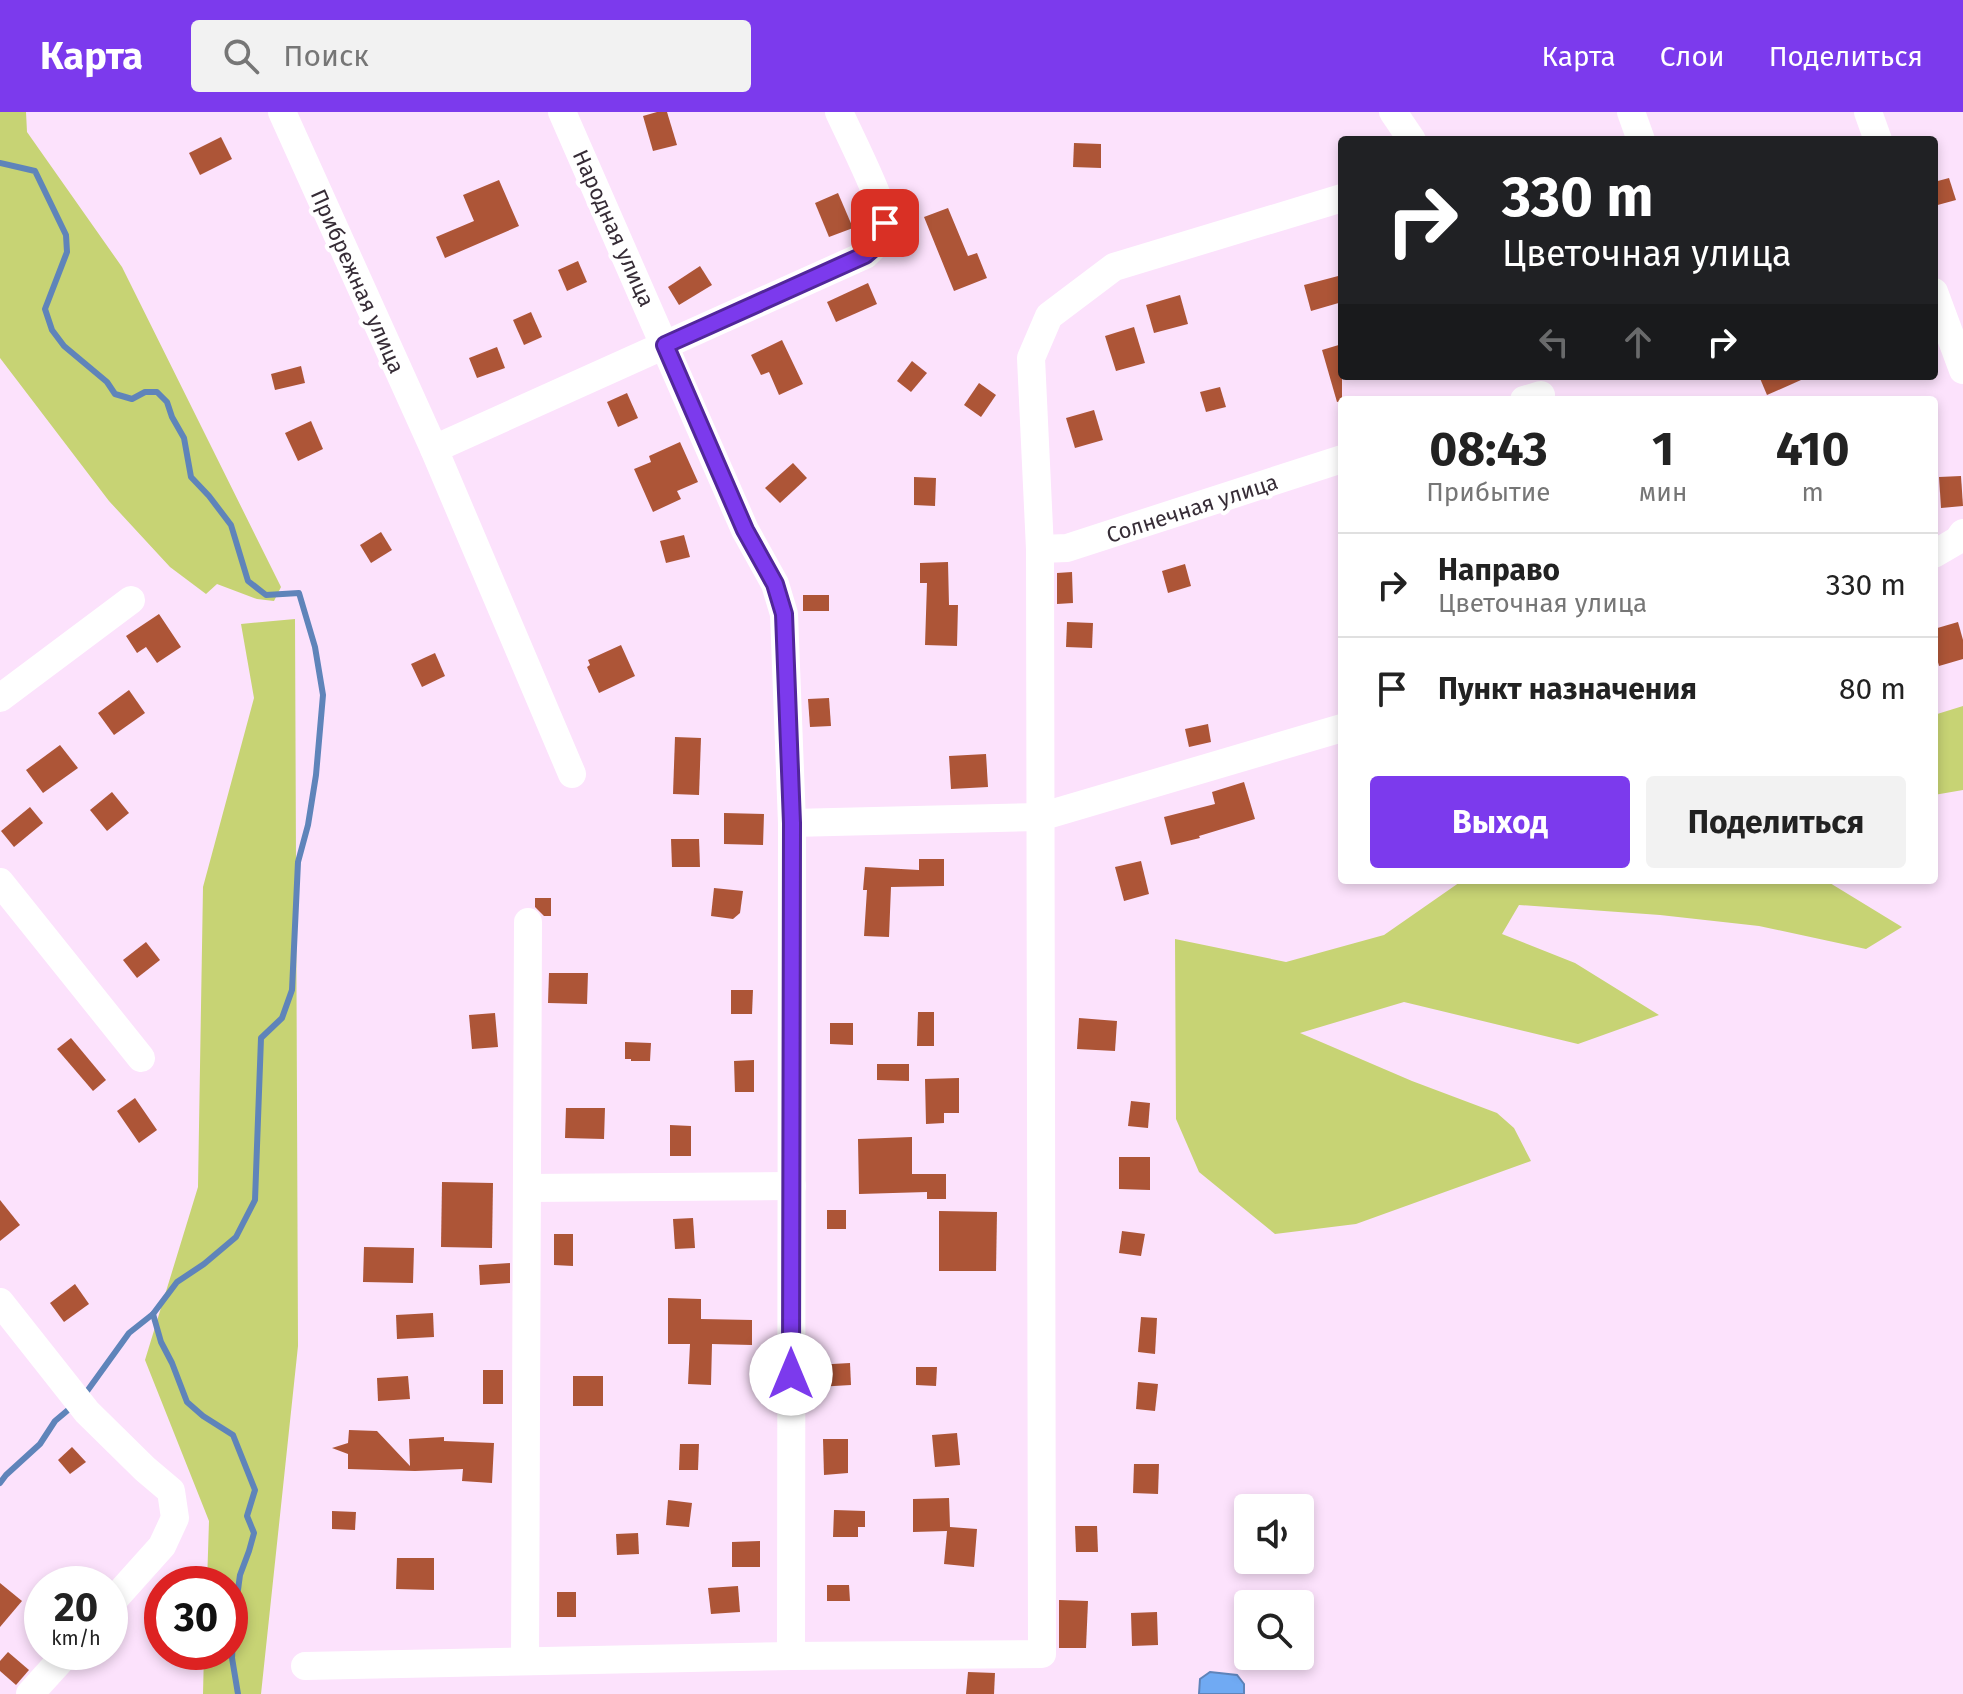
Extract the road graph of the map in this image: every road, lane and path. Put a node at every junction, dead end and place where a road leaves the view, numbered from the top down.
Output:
1 (282, 112) edge
2 (562, 112) edge
3 (839, 112) edge
4 (1393, 112) edge
5 (1631, 112) edge
6 (1868, 112) edge
7 (1409, 136) edge
8 (1640, 136) edge
9 (1877, 136) edge
10 (1338, 199) edge
11 (1938, 303) edge
12 (665, 345) junction
13 (1963, 370) edge
14 (434, 449) junction
15 (1338, 460) edge
16 (1963, 533) edge
17 (1040, 549) junction
18 (1938, 552) edge
19 (131, 600) dead end
20 (0, 698) edge
21 (1338, 729) edge
22 (572, 774) dead end
23 (1040, 817) junction
24 (792, 823) junction
25 (0, 882) edge
26 (528, 922) dead end
27 (141, 1058) dead end
28 (792, 1186) junction
29 (527, 1188) junction
30 (0, 1302) edge
31 (128, 1584) edge
32 (791, 1656) junction
33 (525, 1661) junction
34 (305, 1666) dead end
35 (52, 1670) edge
36 (30, 1694) edge

1 - 14 street, Прибрежная улица
2 - 12 street, Народная улица
3 - 12 street
4 - 7 street
5 - 8 street
6 - 9 street
10 - 17 street
11 - 13 street
12 - 14 street
12 - 24 street, Народная улица
14 - 22 street, Прибрежная улица
15 - 17 street, Солнечная улица
16 - 18 street
17 - 23 street
19 - 20 street
21 - 23 street
23 - 24 street
23 - 32 street
24 - 28 street, Народная улица
25 - 27 street
26 - 29 street
28 - 29 street
28 - 32 street, Народная улица
29 - 33 street
30 - 31 street
32 - 33 street
33 - 34 street
35 - 36 street

